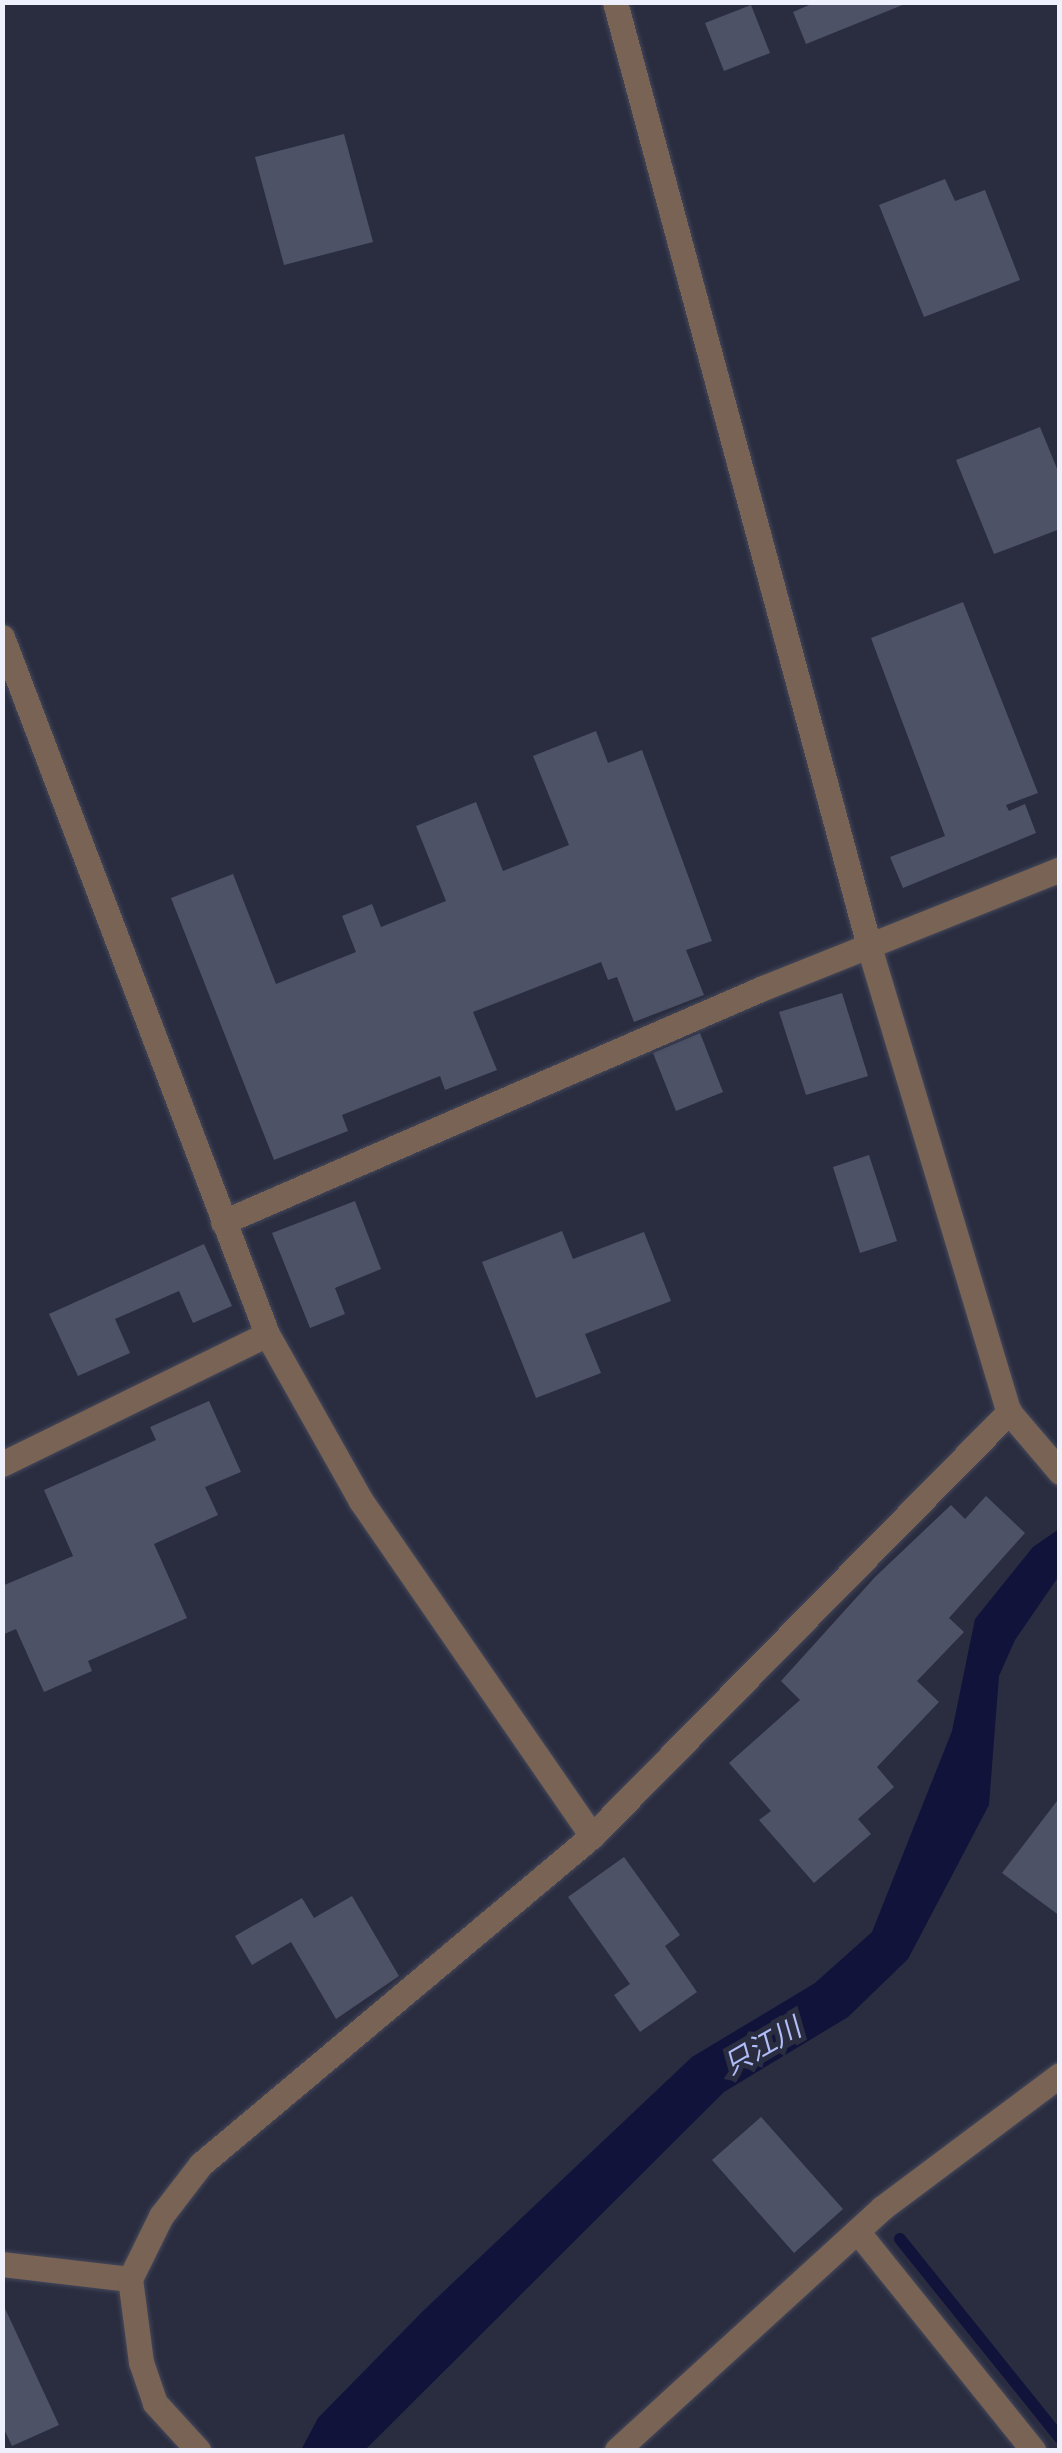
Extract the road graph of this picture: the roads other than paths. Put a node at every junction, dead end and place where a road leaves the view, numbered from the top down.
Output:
1 (615, 2) edge
2 (2, 637) edge
3 (1060, 869) edge
4 (870, 950) junction
5 (223, 1222) junction
6 (267, 1334) junction
7 (1009, 1412) junction
8 (2, 1464) edge
9 (1060, 1472) edge
10 (592, 1836) junction
11 (1060, 2076) edge
12 (857, 2232) junction
13 (2, 2264) edge
14 (130, 2279) junction
15 (198, 2450) edge
16 (617, 2450) edge
17 (1032, 2450) edge

1 - 4 street
2 - 5 street
3 - 4 street
4 - 5 street
4 - 7 street
5 - 6 street
6 - 8 street
6 - 10 street
7 - 9 street
7 - 10 street
10 - 14 street
11 - 12 street
12 - 16 street
12 - 17 street
13 - 14 street
14 - 15 street

